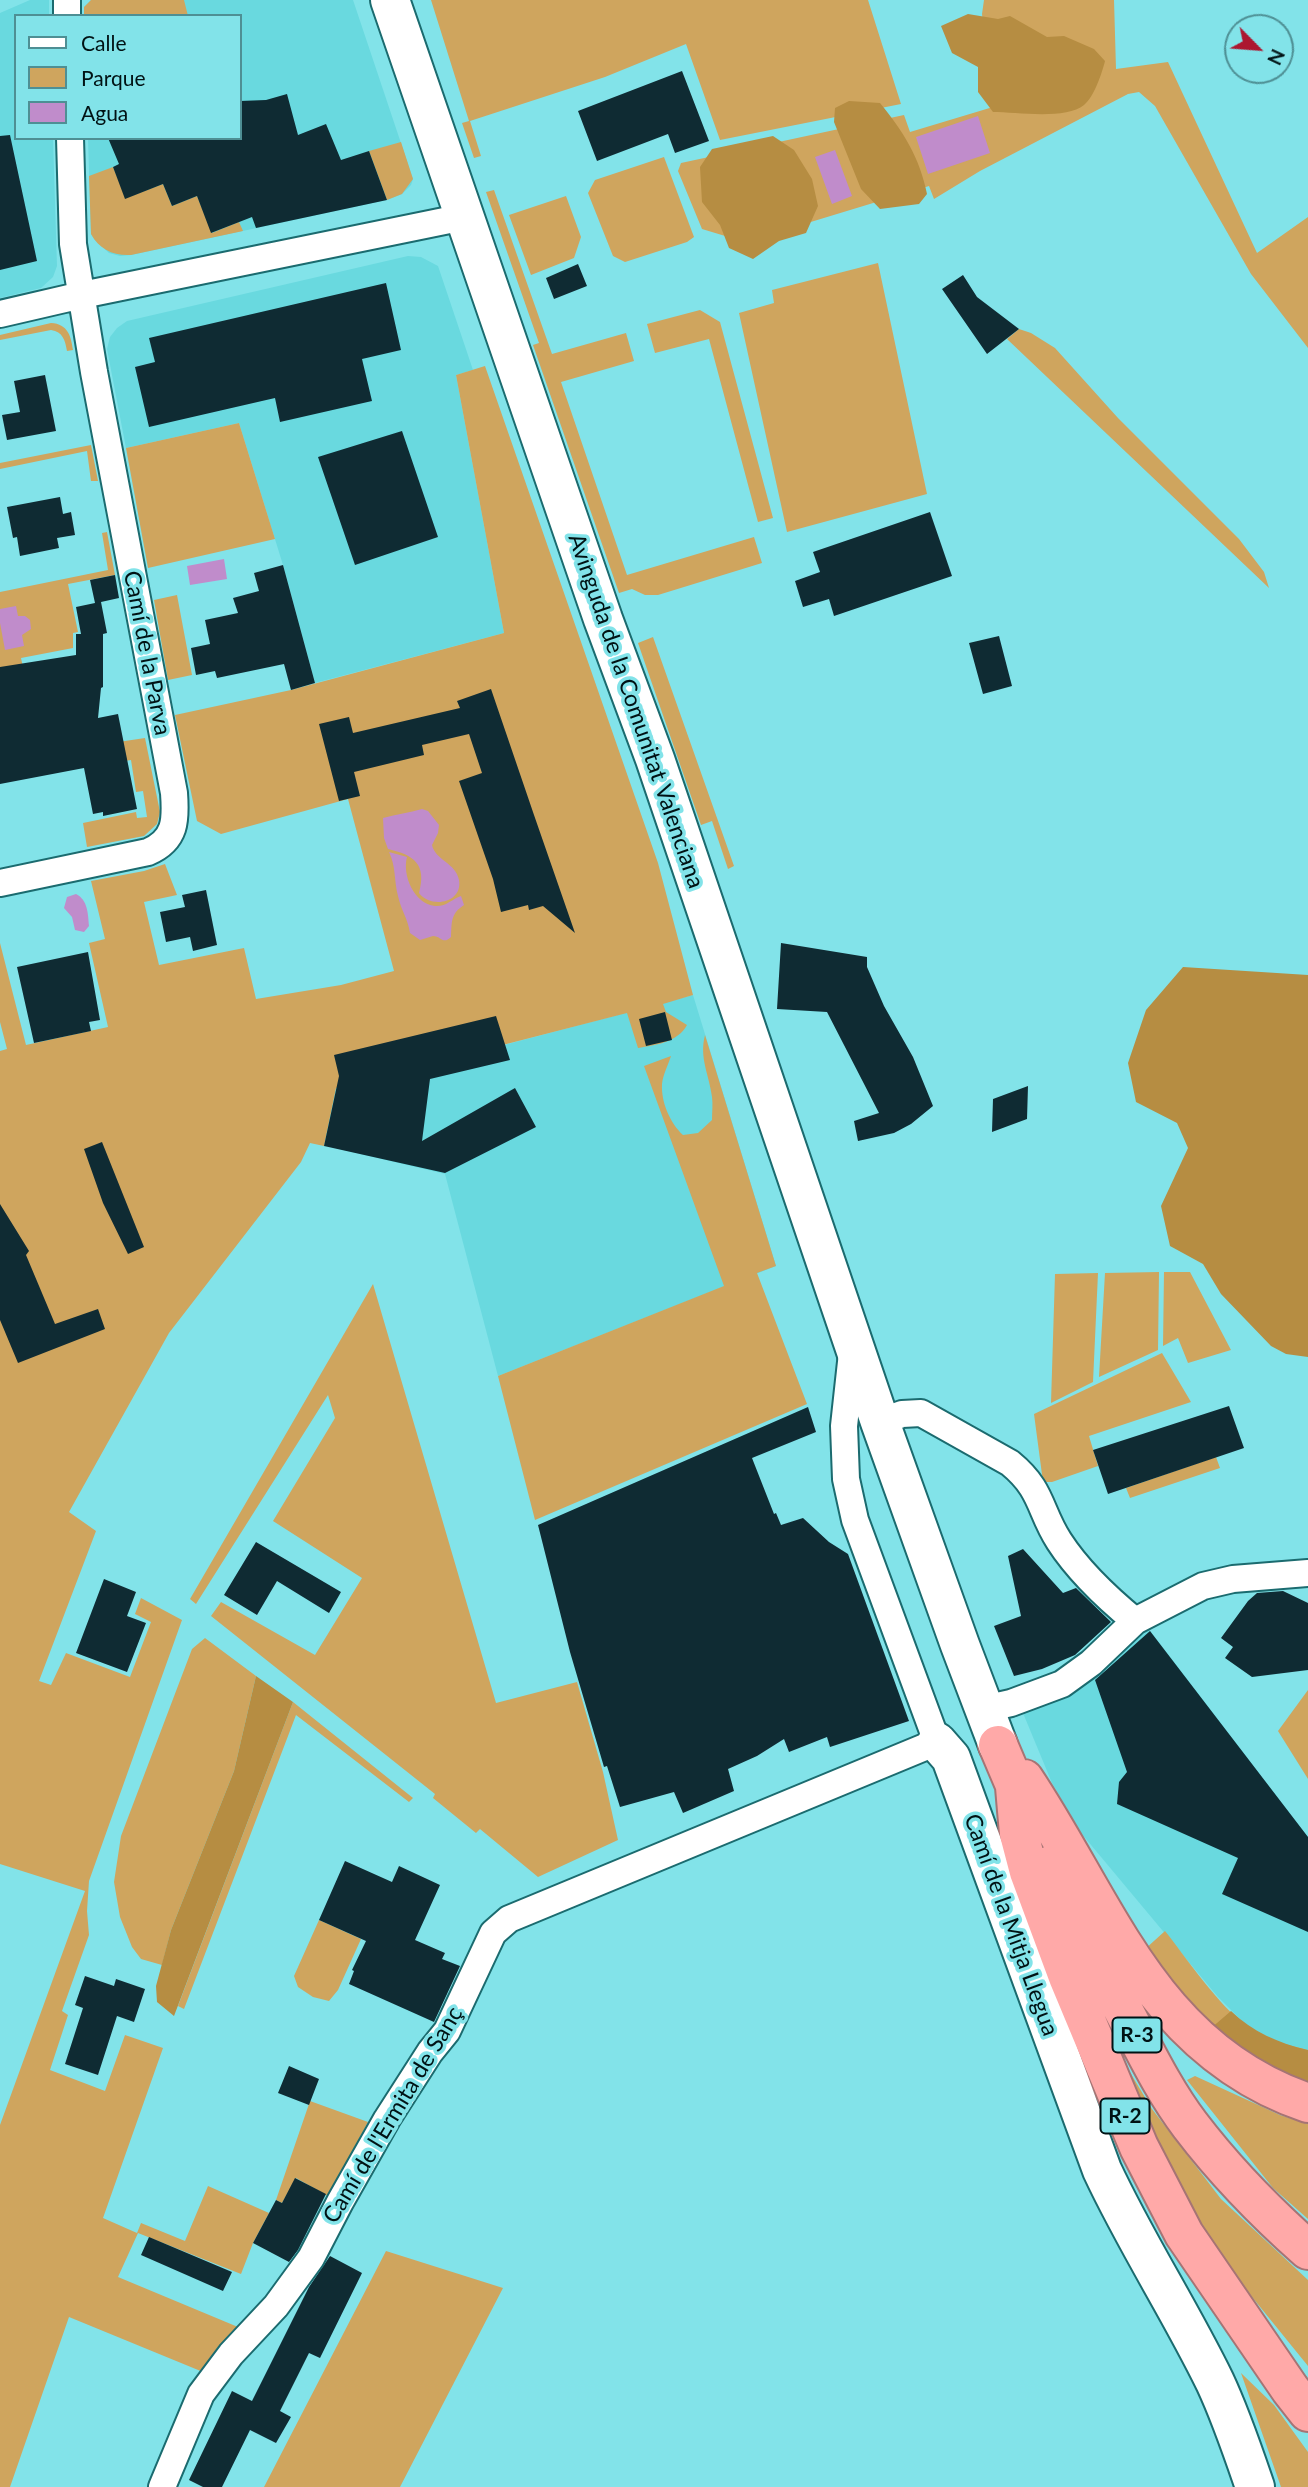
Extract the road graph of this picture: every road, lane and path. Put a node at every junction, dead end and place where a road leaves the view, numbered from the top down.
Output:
1 (390, 0) edge
2 (70, 140) edge
3 (464, 217) junction
4 (82, 295) junction
5 (0, 314) edge
6 (0, 883) edge
7 (853, 1344) junction
8 (880, 1422) junction
9 (1308, 1573) edge
10 (1135, 1621) junction
11 (984, 1709) junction
12 (937, 1742) junction
13 (998, 1745) junction
14 (1015, 1787) junction
15 (1308, 2103) edge
16 (1308, 2250) edge
17 (1308, 2412) edge
18 (162, 2487) edge
19 (1255, 2487) edge

1 - 3 main road, Avinguda de la Comunitat Valenciana
2 - 4 street, Camí de la Parva
3 - 4 street
3 - 7 main road, Avinguda de la Comunitat Valenciana
4 - 5 street
4 - 6 street, Camí de la Parva
7 - 8 main road, Avinguda de la Comunitat Valenciana
7 - 12 street, Camí de la Mitja Llegua
8 - 10 street
8 - 11 main road, Avinguda de la Comunitat Valenciana
9 - 10 street
10 - 11 street
11 - 13 main road, Avinguda de la Comunitat Valenciana
12 - 18 street, Camí de l'Ermita de Sanç
12 - 19 main road, Camí de la Mitja Llegua
13 - 14 highway, R-3
13 - 15 highway
14 - 16 highway, R-3
14 - 17 highway, R-2

